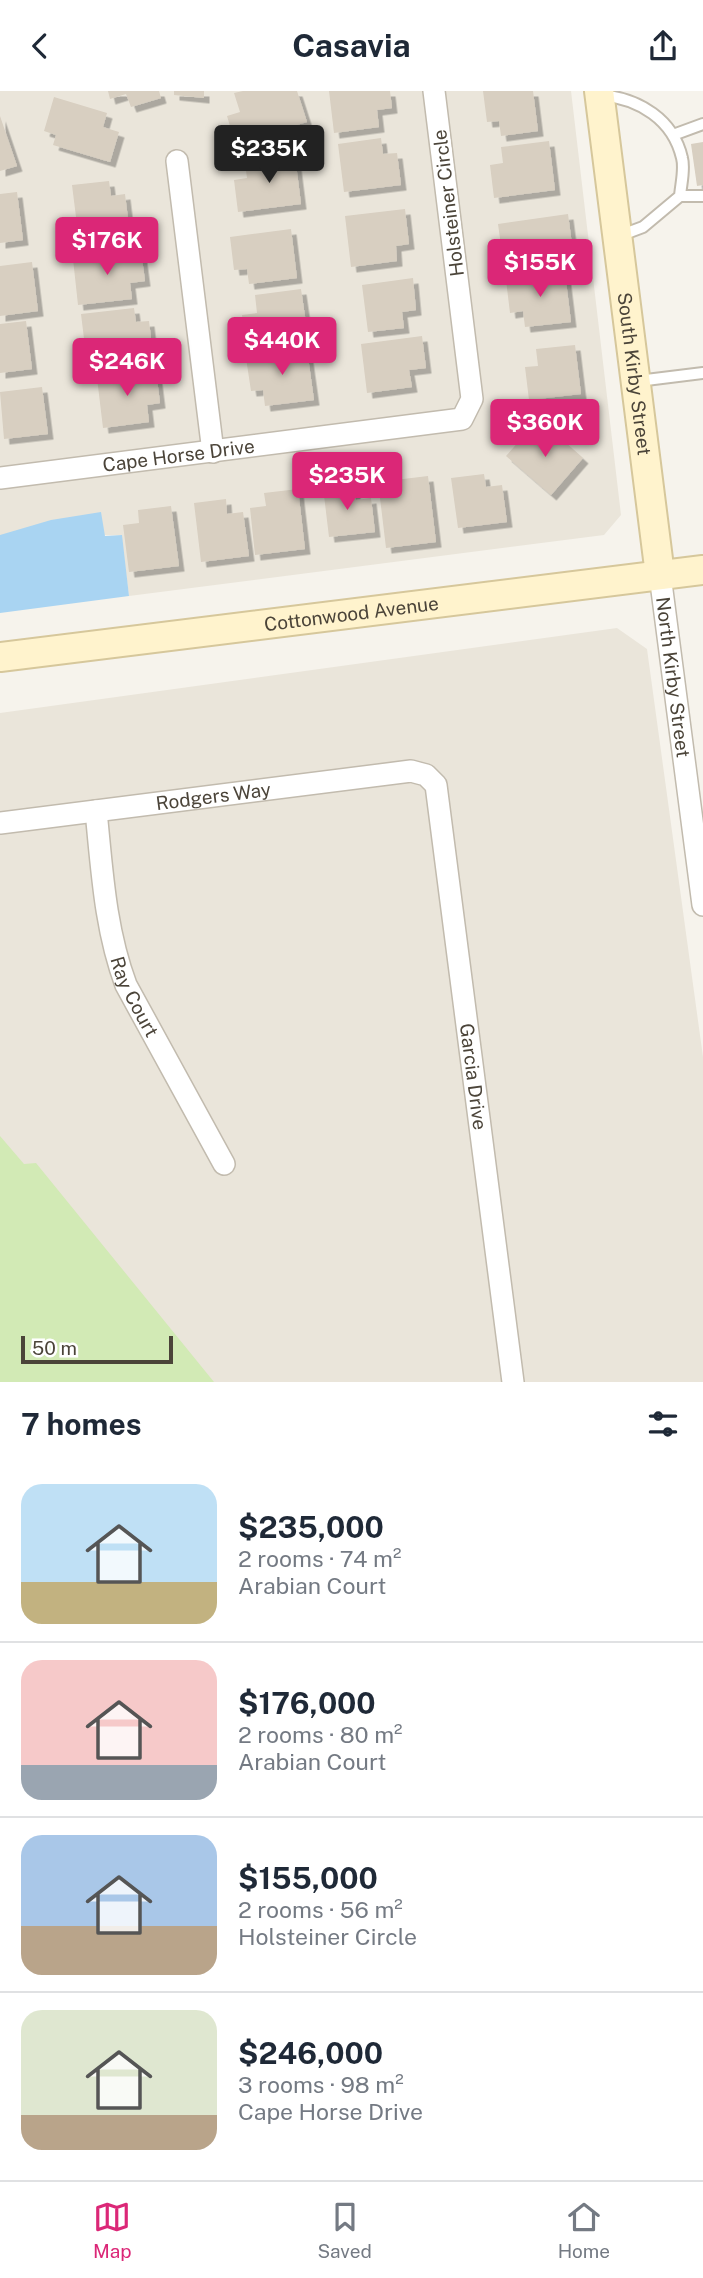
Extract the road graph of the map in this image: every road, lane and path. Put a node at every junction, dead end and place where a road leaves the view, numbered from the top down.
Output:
1 (434, 91) edge
2 (599, 93) edge
3 (703, 124) edge
4 (673, 135) junction
5 (177, 161) dead end
6 (680, 196) junction
7 (703, 196) edge
8 (617, 236) junction
9 (703, 373) edge
10 (635, 381) junction
11 (472, 399) joint
12 (213, 452) junction
13 (0, 478) edge
14 (703, 570) edge
15 (660, 575) junction
16 (0, 657) edge
17 (426, 775) joint
18 (96, 811) junction
19 (0, 823) edge
20 (703, 905) edge
21 (225, 1164) dead end
22 (513, 1382) edge

1 - 11 street, Holsteiner Circle
2 - 4 lane
2 - 8 main road, South Kirby Street
3 - 4 lane
4 - 6 lane
5 - 12 street
6 - 7 lane
6 - 8 lane
8 - 10 main road, South Kirby Street
9 - 10 lane
10 - 15 main road, South Kirby Street
11 - 12 street, Cape Horse Drive
12 - 13 street, Cape Horse Drive
14 - 15 main road, Cottonwood Avenue
15 - 16 main road, Cottonwood Avenue
15 - 20 street, North Kirby Street
17 - 18 street, Rodgers Way
17 - 22 street, Garcia Drive
18 - 19 street, Rodgers Way
18 - 21 street, Ray Court

